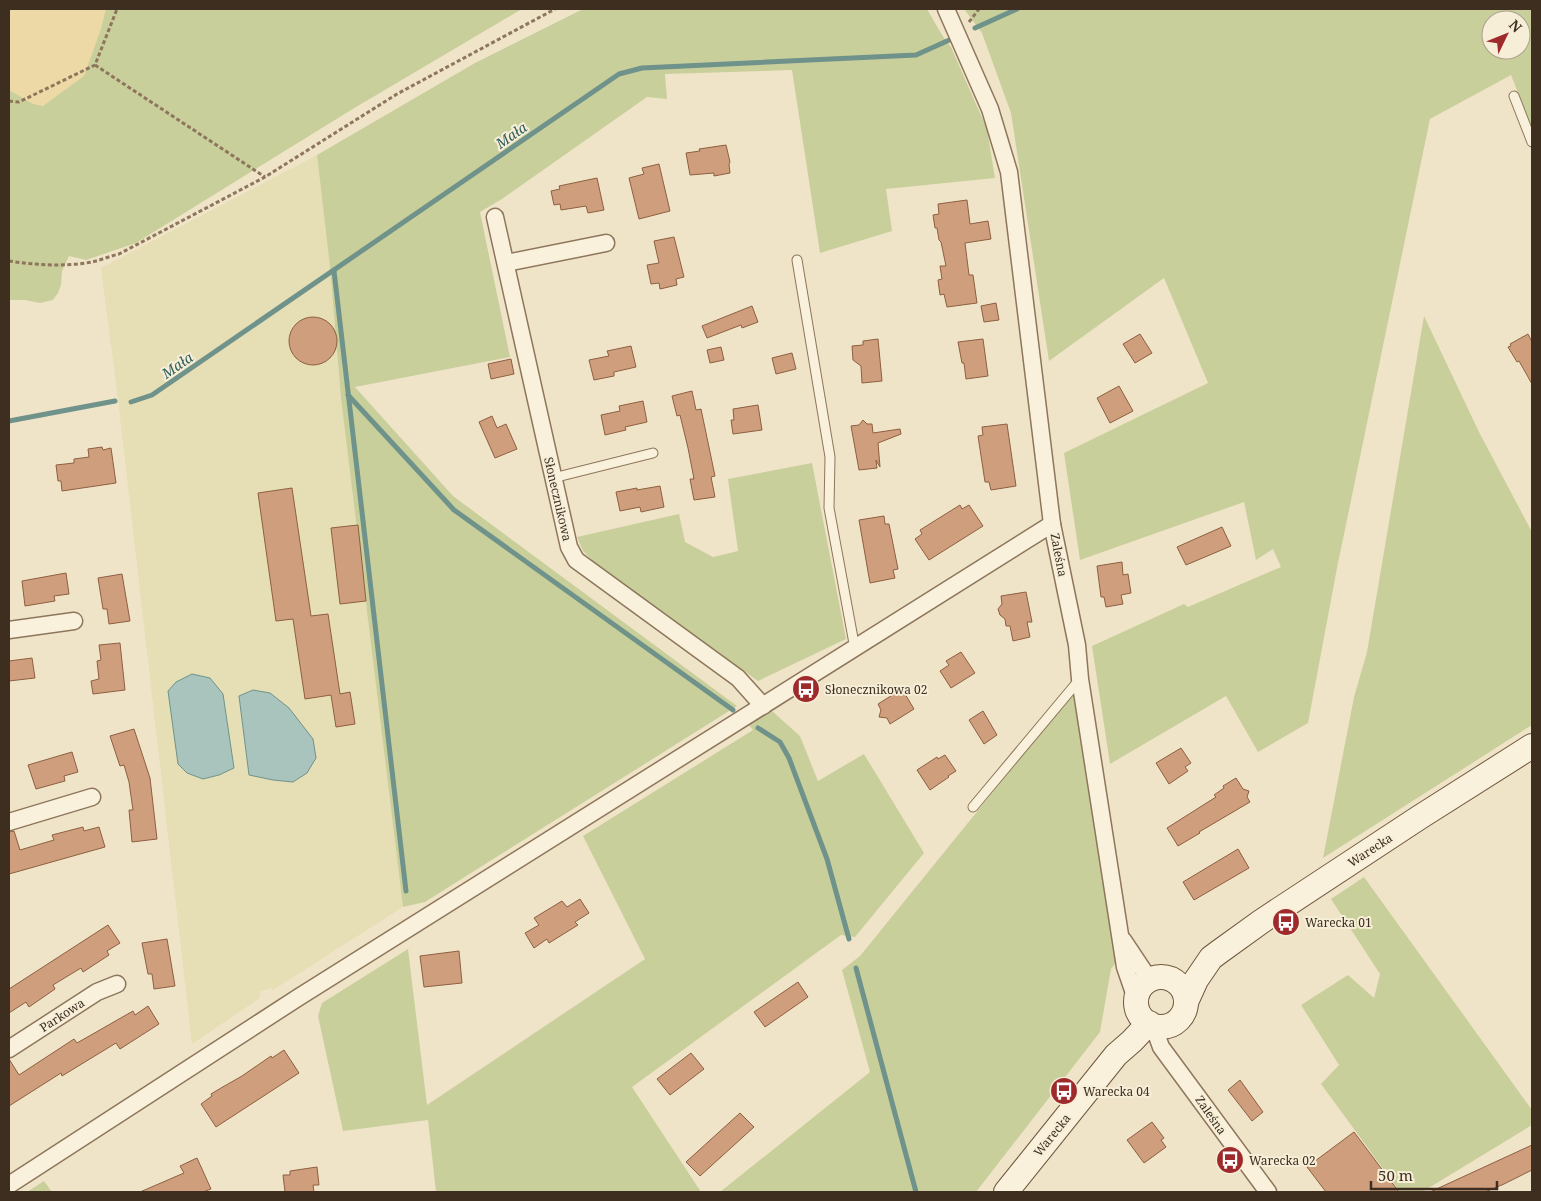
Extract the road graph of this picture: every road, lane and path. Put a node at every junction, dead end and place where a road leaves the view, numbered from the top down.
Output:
1 (117, 9) edge
2 (555, 9) edge
3 (946, 9) edge
4 (95, 65) junction
5 (1514, 96) dead end
6 (9, 101) edge
7 (1532, 142) edge
8 (265, 177) junction
9 (495, 216) dead end
10 (606, 243) dead end
11 (797, 260) dead end
12 (9, 261) edge
13 (506, 263) junction
14 (653, 453) dead end
15 (553, 478) junction
16 (1052, 524) junction
17 (74, 621) dead end
18 (9, 630) edge
19 (855, 649) junction
20 (1080, 679) junction
21 (762, 706) junction
22 (1532, 746) edge
23 (92, 797) dead end
24 (974, 807) dead end
25 (9, 822) edge
26 (1120, 936) junction
27 (1211, 958) junction
28 (1159, 978) junction
29 (116, 984) dead end
30 (1186, 1002) junction
31 (1148, 1016) junction
32 (9, 1049) edge
33 (9, 1185) edge
34 (1006, 1192) edge
35 (1268, 1192) edge

1 - 4 path
2 - 8 path
3 - 16 street, Zaleśna
4 - 6 path
4 - 8 path
5 - 7 lane
8 - 12 path
9 - 13 street, Słonecznikowa
10 - 13 street
11 - 19 lane
13 - 15 street, Słonecznikowa
14 - 15 lane
15 - 21 street, Słonecznikowa
16 - 19 street
16 - 20 street, Zaleśna
17 - 18 street
19 - 21 street
20 - 24 lane
20 - 26 street, Zaleśna
21 - 33 street
22 - 27 street, Warecka
23 - 25 street
26 - 28 street, Zaleśna
26 - 31 street, Zaleśna
27 - 28 street, Warecka
27 - 30 street, Warecka
28 - 30 street
28 - 31 street
29 - 32 street, Parkowa
30 - 31 street
31 - 34 street, Warecka
31 - 35 street, Zaleśna

